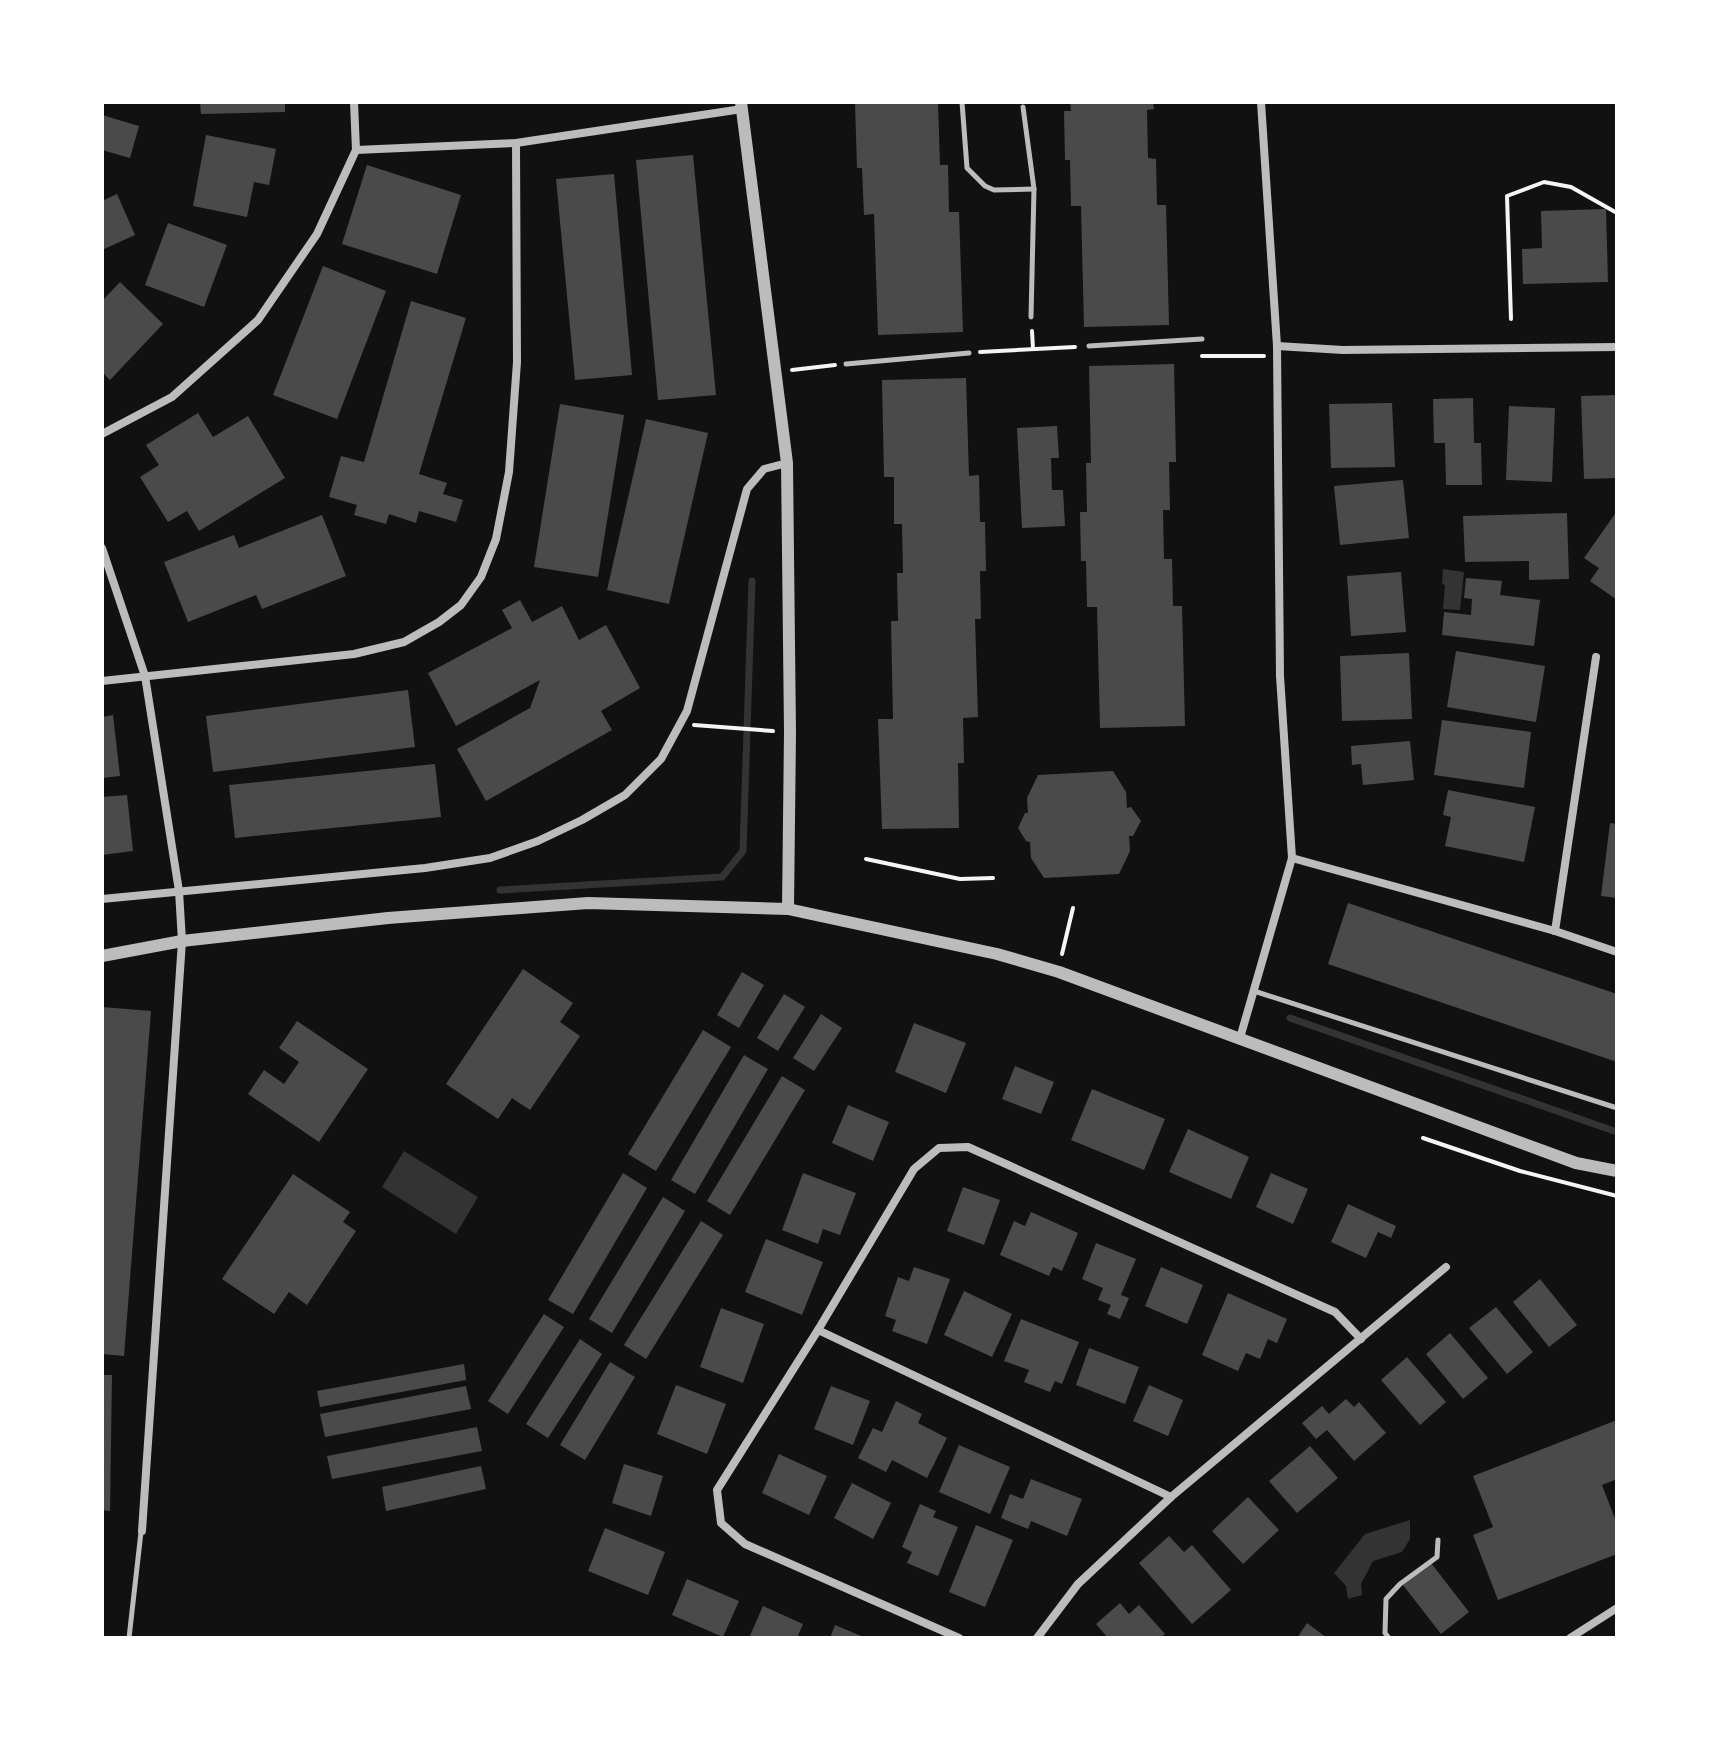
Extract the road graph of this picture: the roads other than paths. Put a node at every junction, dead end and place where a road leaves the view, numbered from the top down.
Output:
1 (354, 102) edge
2 (962, 102) edge
3 (1261, 102) edge
4 (741, 106) edge
5 (1023, 107) dead end
6 (516, 143) junction
7 (356, 150) junction
8 (1034, 189) junction
9 (1031, 317) dead end
10 (1202, 339) dead end
11 (1089, 346) road end
12 (1277, 346) junction
13 (1617, 347) edge
14 (969, 353) road end
15 (846, 364) road end
16 (102, 434) edge
17 (787, 463) junction
18 (102, 548) edge
19 (1596, 657) dead end
20 (145, 676) junction
21 (102, 681) edge
22 (1292, 858) junction
23 (179, 891) junction
24 (102, 899) edge
25 (788, 909) junction
26 (1555, 931) junction
27 (182, 941) junction
28 (1617, 952) edge
29 (102, 956) edge
30 (1254, 991) junction
31 (1240, 1038) junction
32 (1617, 1108) edge
33 (1617, 1171) edge
34 (1446, 1267) dead end
35 (818, 1330) junction
36 (1361, 1339) junction
37 (1171, 1497) junction
38 (142, 1531) joint
39 (1438, 1540) dead end
40 (1617, 1608) edge
41 (129, 1638) edge
42 (959, 1638) edge
43 (1037, 1638) edge
44 (1389, 1638) edge
45 (1570, 1638) edge

1 - 7 street
2 - 8 lane
3 - 12 street
4 - 6 street
4 - 17 street
5 - 8 lane
6 - 7 street
6 - 20 street
7 - 16 street
8 - 9 lane
10 - 11 lane
12 - 13 street
12 - 22 street
14 - 15 lane
17 - 23 street
17 - 25 street
18 - 20 street
19 - 26 street
20 - 21 street
20 - 23 street
22 - 26 street
22 - 30 street
23 - 24 street
23 - 27 street
25 - 27 street
25 - 31 street
26 - 28 street
27 - 29 street
27 - 38 street
30 - 31 street
30 - 32 lane
31 - 33 street
34 - 36 street
35 - 36 street
35 - 37 street
35 - 42 street
36 - 37 street
37 - 43 street
38 - 41 lane
39 - 44 lane
40 - 45 street

